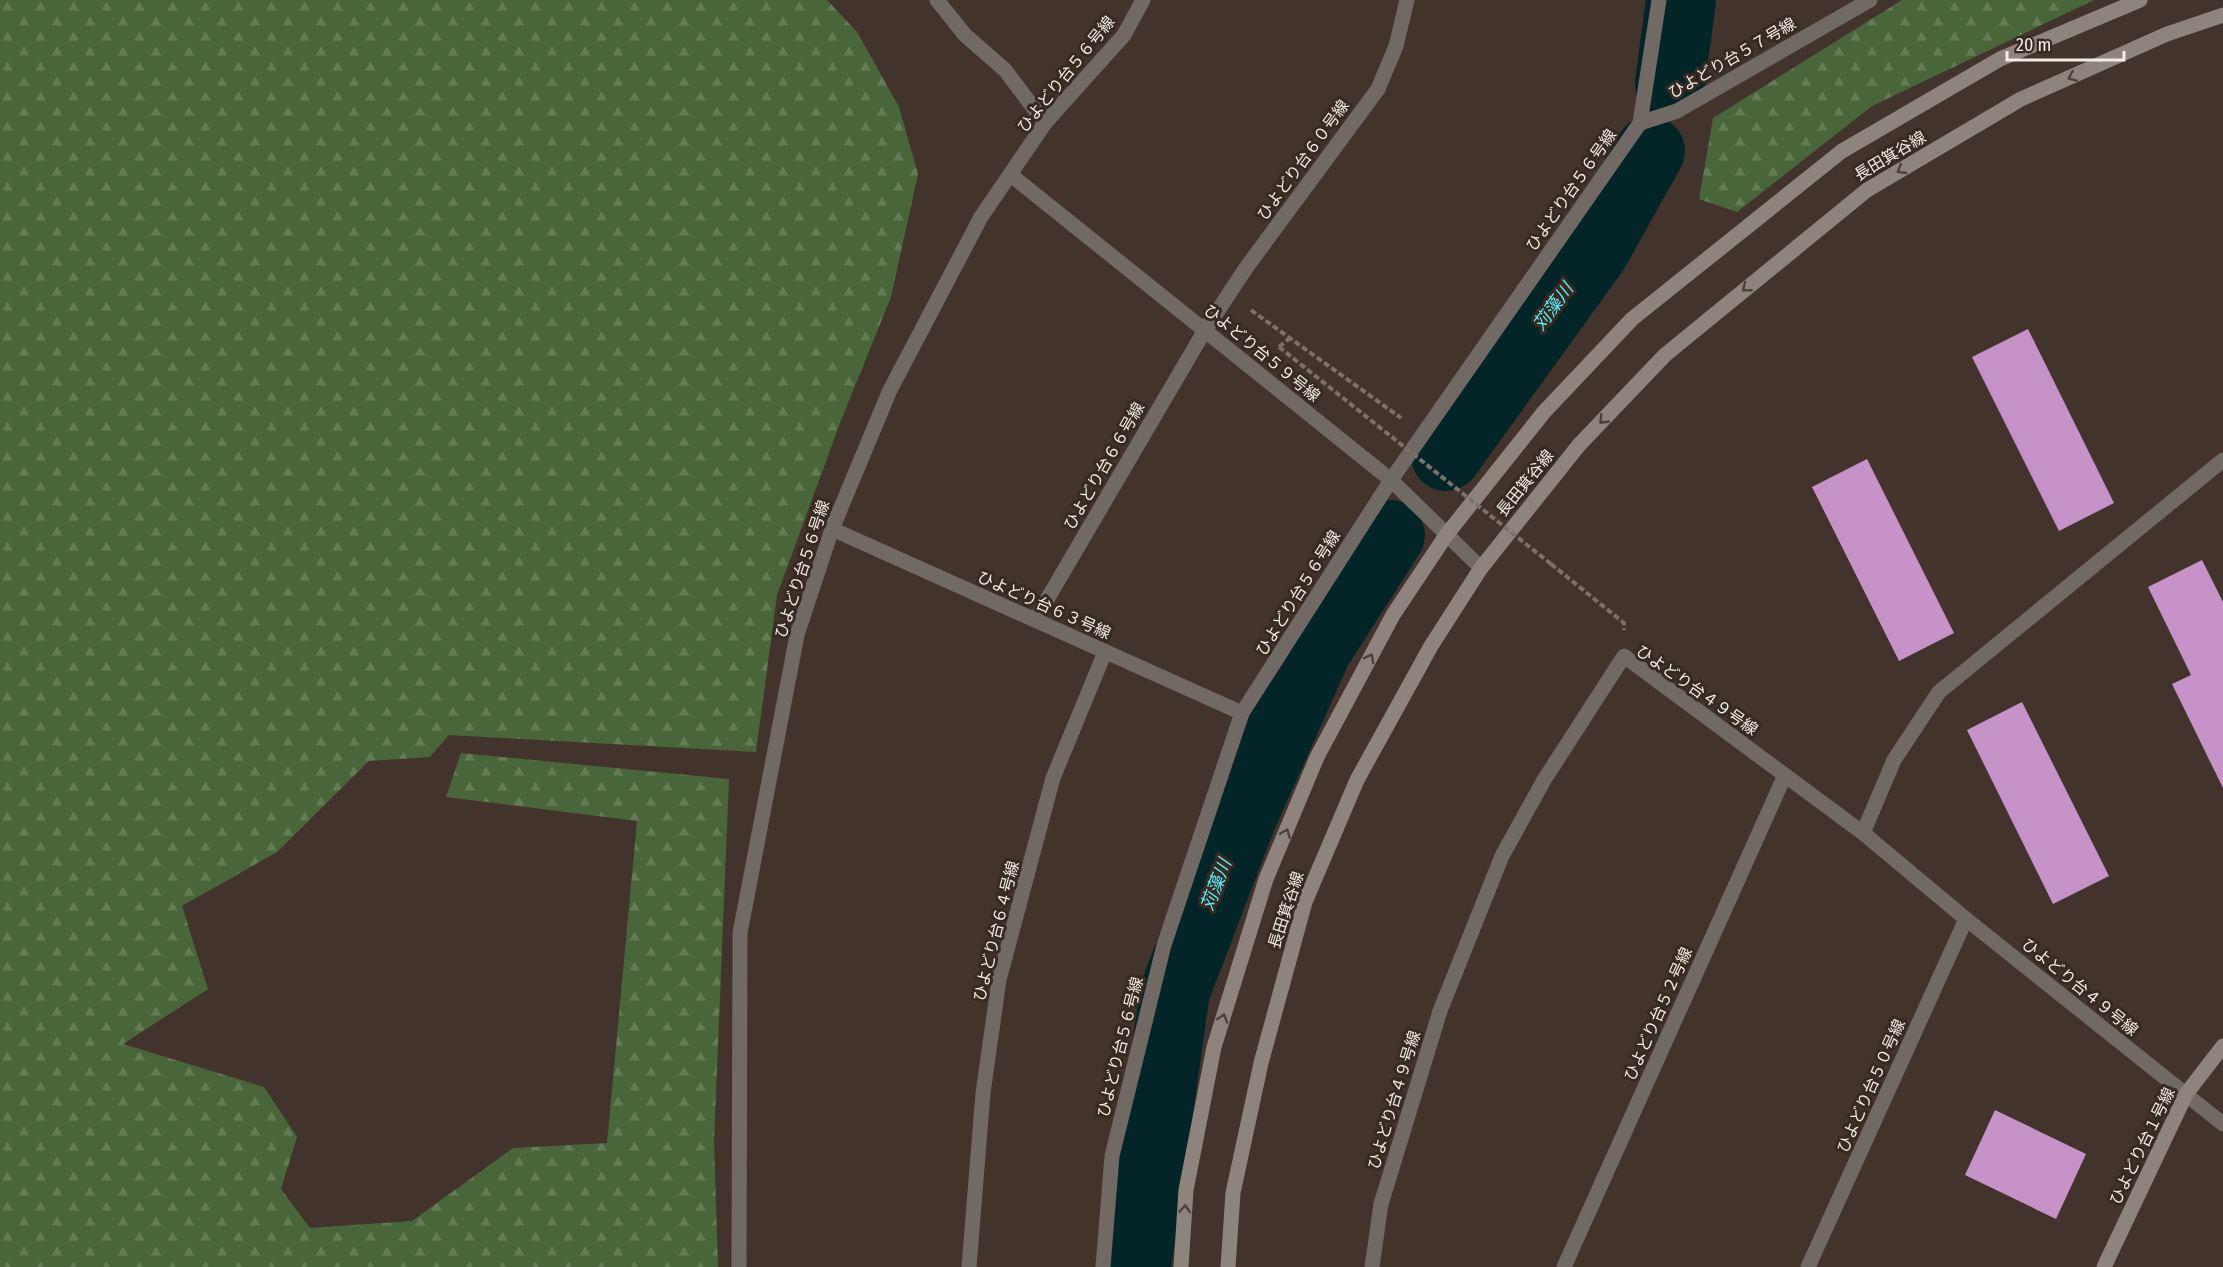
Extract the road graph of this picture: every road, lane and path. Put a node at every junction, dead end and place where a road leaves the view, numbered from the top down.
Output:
1 (937, 0) edge
2 (1143, 0) edge
3 (1407, 0) edge
4 (1659, 0) edge
5 (1870, 0) edge
6 (2140, 0) edge
7 (2223, 15) edge
8 (1045, 123) junction
9 (1641, 123) junction
10 (1011, 176) junction
11 (1229, 294) junction
12 (1205, 330) junction
13 (1290, 338) junction
14 (1423, 434) junction
15 (2223, 460) edge
16 (1391, 480) junction
17 (832, 529) junction
18 (1447, 534) junction
19 (1481, 567) junction
20 (1035, 620) junction
21 (1105, 652) junction
22 (1624, 656) junction
23 (1242, 713) junction
24 (1785, 775) junction
25 (1863, 833) junction
26 (1966, 919) junction
27 (2223, 1046) edge
28 (2186, 1094) junction
29 (2223, 1124) edge
30 (739, 1267) edge
31 (969, 1267) edge
32 (1103, 1267) edge
33 (1181, 1267) edge
34 (1228, 1267) edge
35 (1372, 1267) edge
36 (1564, 1267) edge
37 (1808, 1267) edge
38 (2104, 1267) edge

1 - 8 street
2 - 8 street, ひよどり台５６号線
3 - 11 street, ひよどり台６０号線
4 - 9 street, ひよどり台５６号線
5 - 9 street, ひよどり台５７号線
6 - 18 street, 長田箕谷線
7 -> 19 street, 長田箕谷線
8 - 10 street, ひよどり台５６号線
9 - 14 street, ひよどり台５６号線
10 - 12 street, ひよどり台５９号線
10 - 17 street, ひよどり台５６号線
11 - 12 street, ひよどり台６０号線
11 - 13 path
12 - 16 street, ひよどり台５９号線
12 - 20 street, ひよどり台６６号線
13 - 14 path
13 - 22 path, bridge
14 - 16 street, ひよどり台５６号線
15 - 25 street
16 - 18 street, ひよどり台５９号線
16 - 23 street, ひよどり台５６号線
17 - 20 street, ひよどり台６３号線
17 - 30 street, ひよどり台５６号線
18 - 19 street, ひよどり台５９号線
33 -> 18 street, 長田箕谷線
19 - 34 street, 長田箕谷線
20 - 21 street, ひよどり台６３号線
21 - 23 street, ひよどり台６３号線
21 - 31 street, ひよどり台６４号線
22 - 24 street, ひよどり台４９号線
22 - 35 street, ひよどり台４９号線
23 - 32 street, ひよどり台５６号線
24 - 25 street, ひよどり台４９号線
24 - 36 street, ひよどり台５２号線
25 - 26 street, ひよどり台４９号線
26 - 28 street, ひよどり台４９号線
26 - 37 street, ひよどり台５０号線
27 - 28 street, ひよどり台１号線
28 - 29 street, ひよどり台４９号線
28 - 38 street, ひよどり台１号線

